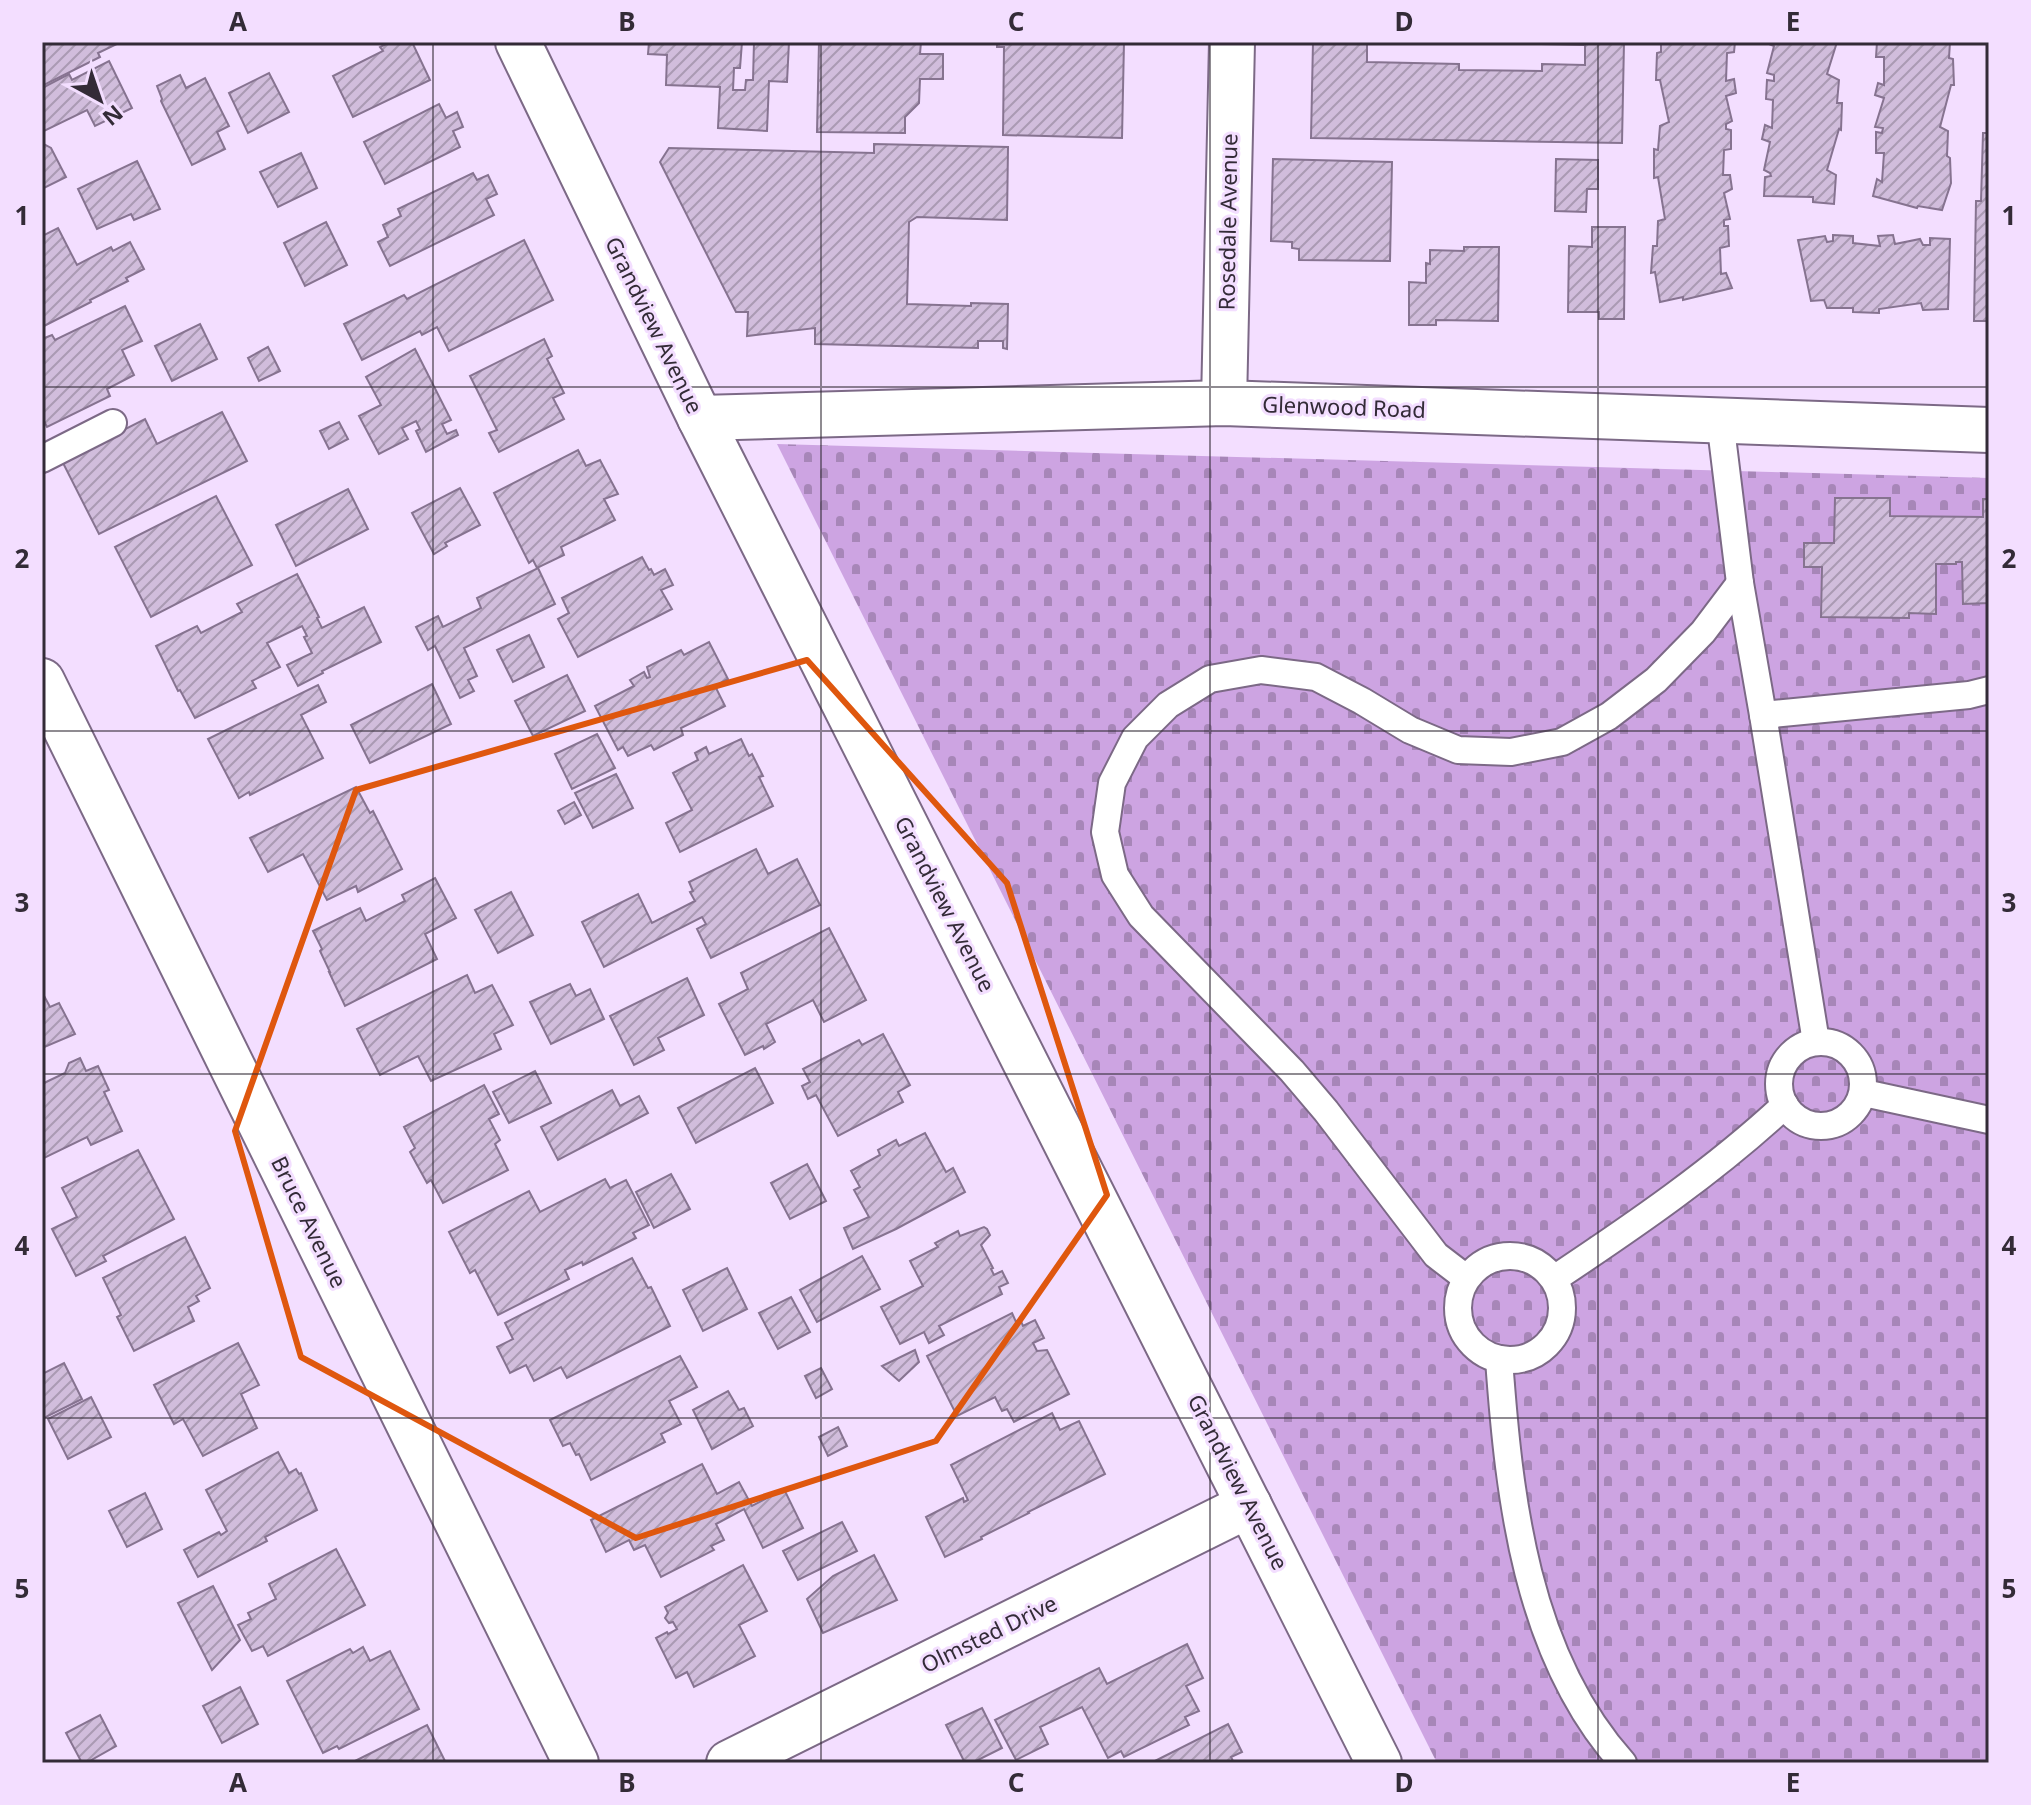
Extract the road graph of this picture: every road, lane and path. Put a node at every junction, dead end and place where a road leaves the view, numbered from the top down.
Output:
1 (518, 42) edge
2 (1232, 42) edge
3 (1224, 403) junction
4 (700, 418) junction
5 (1720, 420) junction
6 (113, 423) dead end
7 (1989, 430) edge
8 (42, 459) edge
9 (1740, 583) junction
10 (42, 681) edge
11 (1989, 690) edge
12 (1763, 715) junction
13 (1816, 1042) junction
14 (1864, 1093) junction
15 (1785, 1105) junction
16 (1989, 1120) edge
17 (1466, 1278) junction
18 (1554, 1279) junction
19 (1499, 1359) junction
20 (1249, 1505) junction
21 (576, 1763) edge
22 (729, 1763) edge
23 (1379, 1763) edge
24 (1623, 1763) edge

1 - 4 street, Grandview Avenue
2 - 3 street, Rosedale Avenue
3 - 4 street, Glenwood Road
3 - 5 street, Glenwood Road
4 - 20 street, Grandview Avenue
5 - 7 street, Glenwood Road
5 - 9 lane
6 - 8 lane
9 - 12 lane
9 - 17 lane
10 - 21 street, Bruce Avenue
11 - 12 lane
12 - 13 lane
13 - 14 lane
13 - 15 lane
14 - 15 lane
14 - 16 lane
15 - 18 lane
17 - 18 lane
17 - 19 lane
18 - 19 lane
19 - 24 lane
20 - 22 street, Olmsted Drive
20 - 23 street, Grandview Avenue

